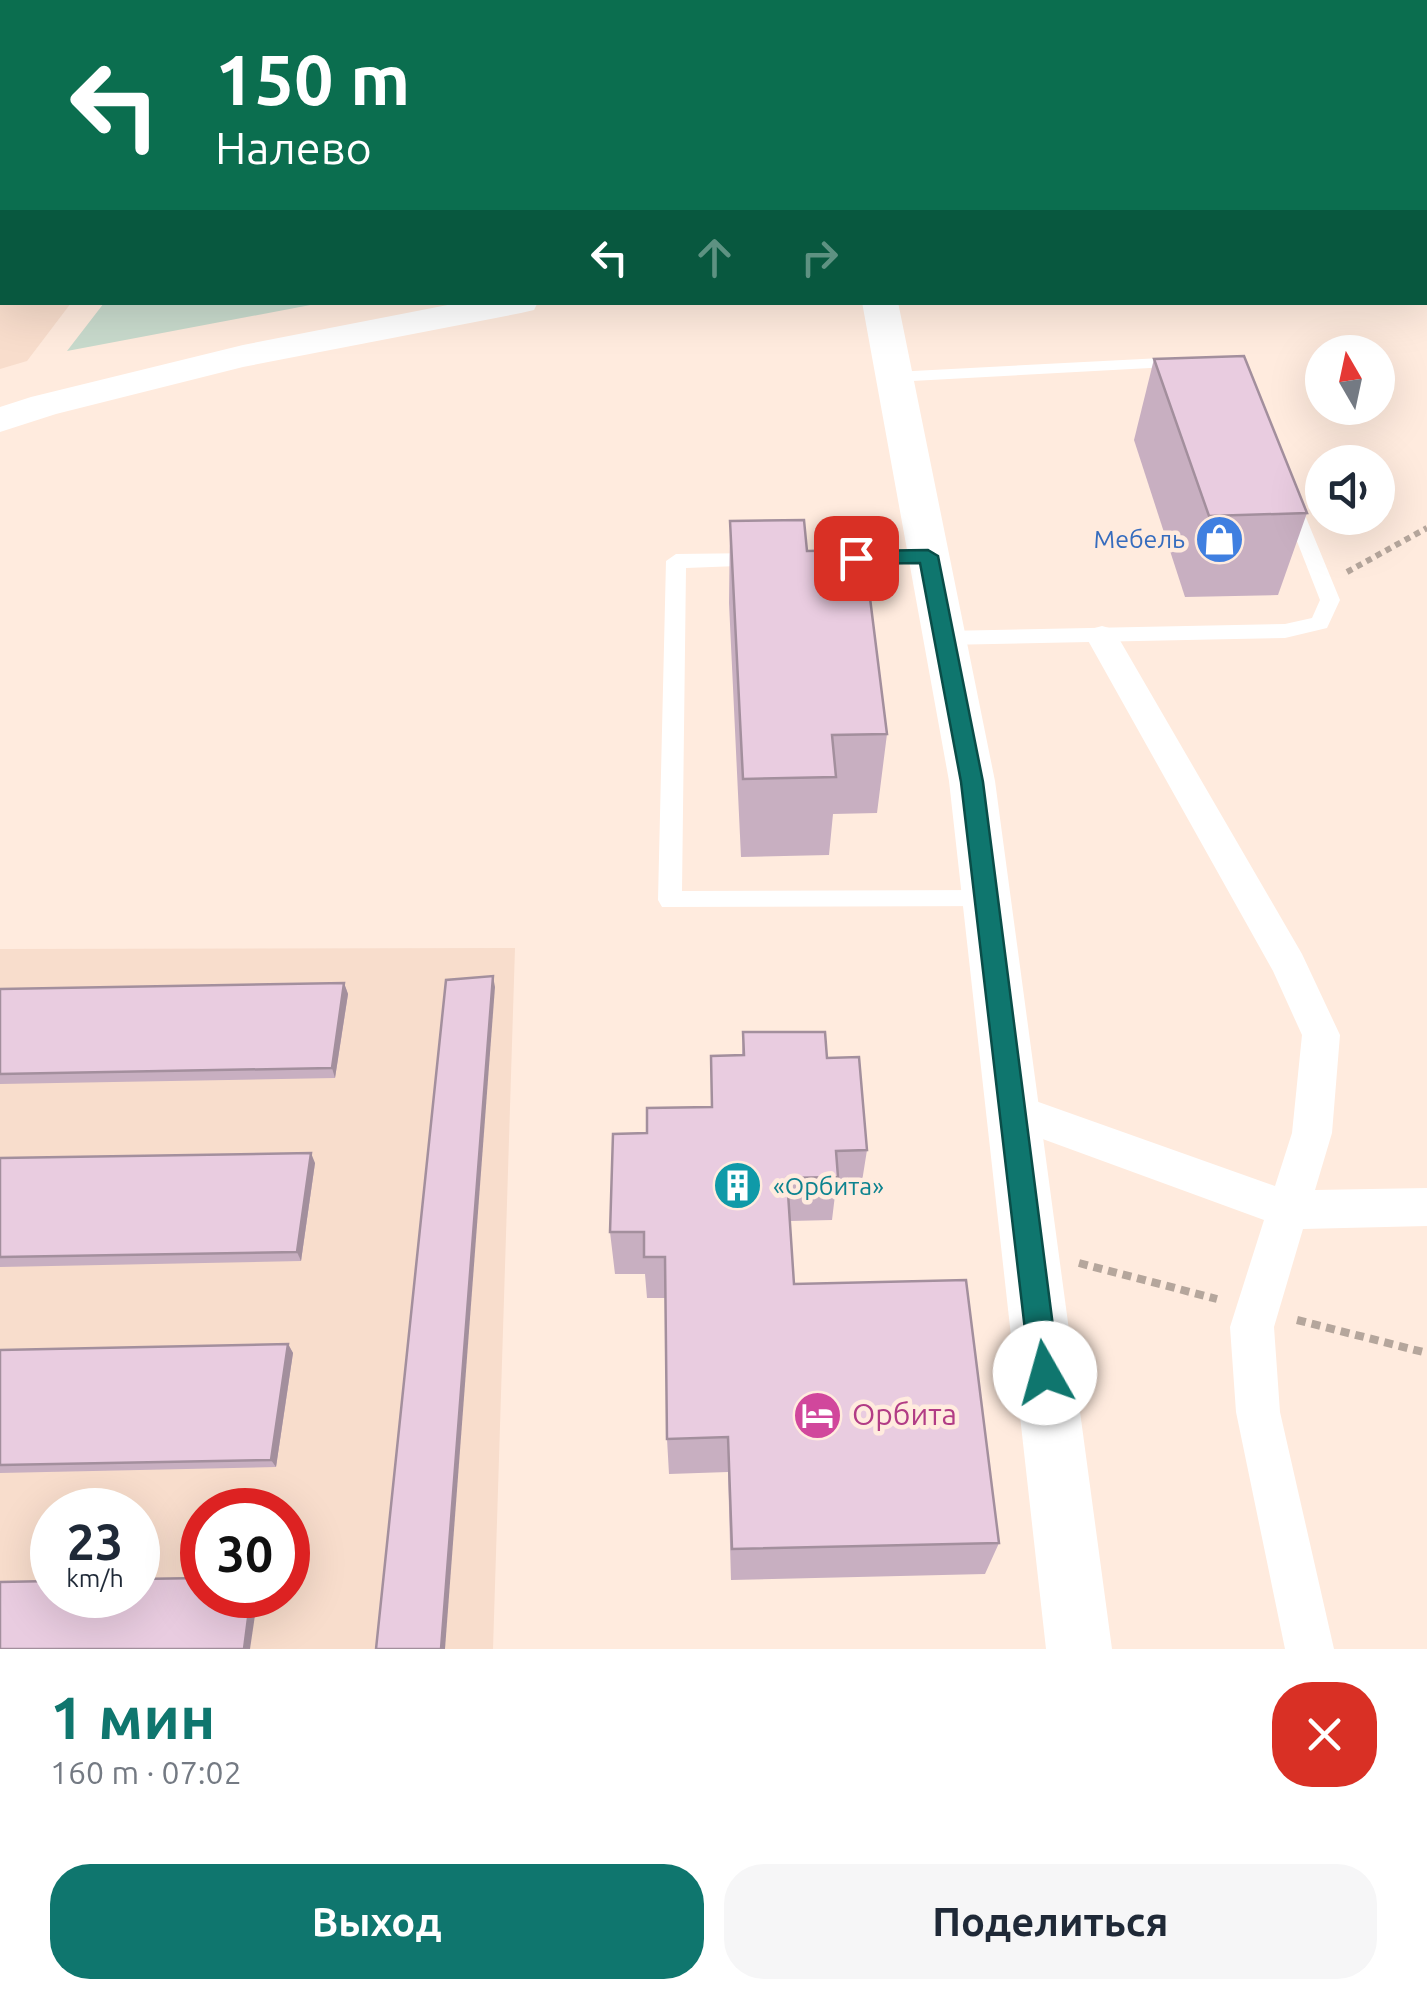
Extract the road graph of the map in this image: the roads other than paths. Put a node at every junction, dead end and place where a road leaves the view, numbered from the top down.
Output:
1 (506, 305) edge
2 (881, 305) edge
3 (1199, 361) edge
4 (894, 378) junction
5 (0, 420) edge
6 (1282, 480) edge
7 (928, 556) junction
8 (1102, 637) junction
9 (944, 638) junction
10 (986, 899) junction
11 (1012, 1111) junction
12 (1427, 1207) edge
13 (1288, 1210) junction
14 (1078, 1649) edge
15 (1309, 1649) edge

1 - 5 street
2 - 4 street
3 - 4 lane
4 - 7 street
6 - 8 lane
7 - 9 street
7 - 10 lane
8 - 9 lane
8 - 13 street
9 - 10 street
10 - 11 street
11 - 13 street
11 - 14 street
12 - 13 street
13 - 15 street

